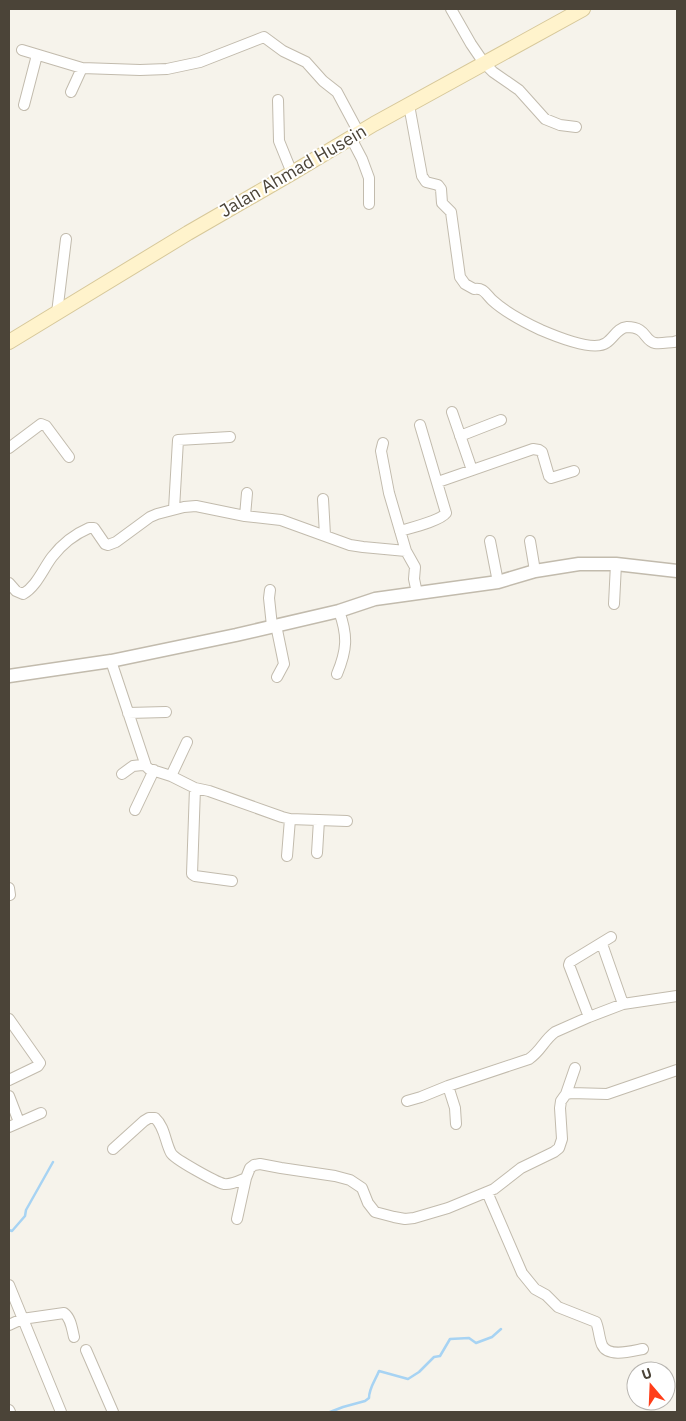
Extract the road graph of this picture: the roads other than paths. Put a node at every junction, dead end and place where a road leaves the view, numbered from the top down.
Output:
1 (583, 9) edge
2 (454, 10) edge
3 (22, 50) dead end
4 (37, 55) junction
5 (484, 63) junction
6 (82, 68) junction
7 (72, 92) dead end
8 (278, 100) dead end
9 (24, 105) dead end
10 (409, 105) junction
11 (576, 127) dead end
12 (355, 136) junction
13 (292, 173) junction
14 (369, 204) dead end
15 (66, 239) dead end
16 (57, 313) junction
17 (677, 340) edge
18 (9, 342) edge
19 (452, 412) dead end
20 (501, 420) dead end
21 (420, 425) dead end
22 (460, 436) junction
23 (230, 438) dead end
24 (383, 443) dead end
25 (9, 448) edge
26 (69, 457) dead end
27 (472, 470) junction
28 (574, 471) dead end
29 (438, 482) junction
30 (247, 493) dead end
31 (323, 499) dead end
32 (174, 509) junction
33 (245, 516) junction
34 (400, 531) junction
35 (325, 536) junction
36 (490, 541) dead end
37 (530, 541) dead end
38 (406, 551) junction
39 (616, 564) junction
40 (535, 571) junction
41 (677, 571) edge
42 (498, 582) junction
43 (9, 583) edge
44 (270, 590) dead end
45 (417, 593) junction
46 (614, 604) dead end
47 (339, 611) junction
48 (274, 626) junction
49 (110, 661) junction
50 (337, 674) dead end
51 (9, 676) edge
52 (277, 677) dead end
53 (166, 712) dead end
54 (128, 713) junction
55 (187, 742) dead end
56 (150, 768) junction
57 (122, 774) dead end
58 (171, 776) junction
59 (194, 788) junction
60 (135, 810) dead end
61 (290, 819) junction
62 (319, 820) junction
63 (347, 821) dead end
64 (317, 853) dead end
65 (287, 856) dead end
66 (232, 881) dead end
67 (611, 937) dead end
68 (602, 944) junction
69 (677, 996) edge
70 (623, 1004) junction
71 (589, 1017) junction
72 (9, 1019) edge
73 (575, 1068) dead end
74 (677, 1070) edge
75 (9, 1080) edge
76 (448, 1086) junction
77 (566, 1094) junction
78 (9, 1096) edge
79 (406, 1101) dead end
80 (41, 1113) dead end
81 (19, 1122) junction
82 (456, 1124) dead end
83 (9, 1127) edge
84 (114, 1149) dead end
85 (246, 1178) junction
86 (487, 1192) junction
87 (237, 1219) dead end
88 (9, 1285) edge
89 (22, 1319) junction
90 (9, 1325) edge
91 (74, 1337) dead end
92 (86, 1350) dead end
93 (643, 1350) dead end
94 (61, 1412) edge
95 (113, 1412) edge

1 - 5 main road, Jalan Ahmad Husein
2 - 5 street
3 - 4 street
4 - 6 street
4 - 9 street
5 - 10 main road, Jalan Ahmad Husein
5 - 11 street
6 - 7 street
6 - 12 street
8 - 13 street
10 - 12 main road, Jalan Ahmad Husein
10 - 17 street
12 - 13 main road, Jalan Ahmad Husein
12 - 14 street
13 - 16 main road, Jalan Ahmad Husein
15 - 16 street
16 - 18 main road, Jalan Ahmad Husein
19 - 22 street
20 - 22 street
21 - 29 street
22 - 27 street
23 - 32 street
24 - 34 street
25 - 26 street
27 - 28 street
27 - 29 street
29 - 34 street
30 - 33 street
31 - 35 street
32 - 33 street
32 - 43 street
33 - 35 street
34 - 38 street
35 - 38 street
36 - 42 street
37 - 40 street
38 - 45 street
39 - 40 street
39 - 41 street
39 - 46 street
40 - 42 street
42 - 45 street
44 - 48 street
45 - 47 street
47 - 48 street
47 - 50 street
48 - 49 street
48 - 52 street
49 - 51 street
49 - 54 street
53 - 54 street
54 - 56 street
55 - 58 street
56 - 57 street
56 - 58 street
56 - 60 street
58 - 59 street
59 - 61 street
59 - 66 street
61 - 62 street
61 - 65 street
62 - 63 street
62 - 64 street
67 - 68 street
68 - 70 street
68 - 71 street
69 - 70 street
70 - 71 street
71 - 76 street
72 - 75 street
73 - 77 street
74 - 77 street
76 - 79 street
76 - 82 street
77 - 86 street
78 - 81 street
80 - 81 street
81 - 83 street
84 - 85 street
85 - 86 street
85 - 87 street
86 - 93 street
88 - 89 street
89 - 90 street
89 - 91 street
89 - 94 street
92 - 95 street

